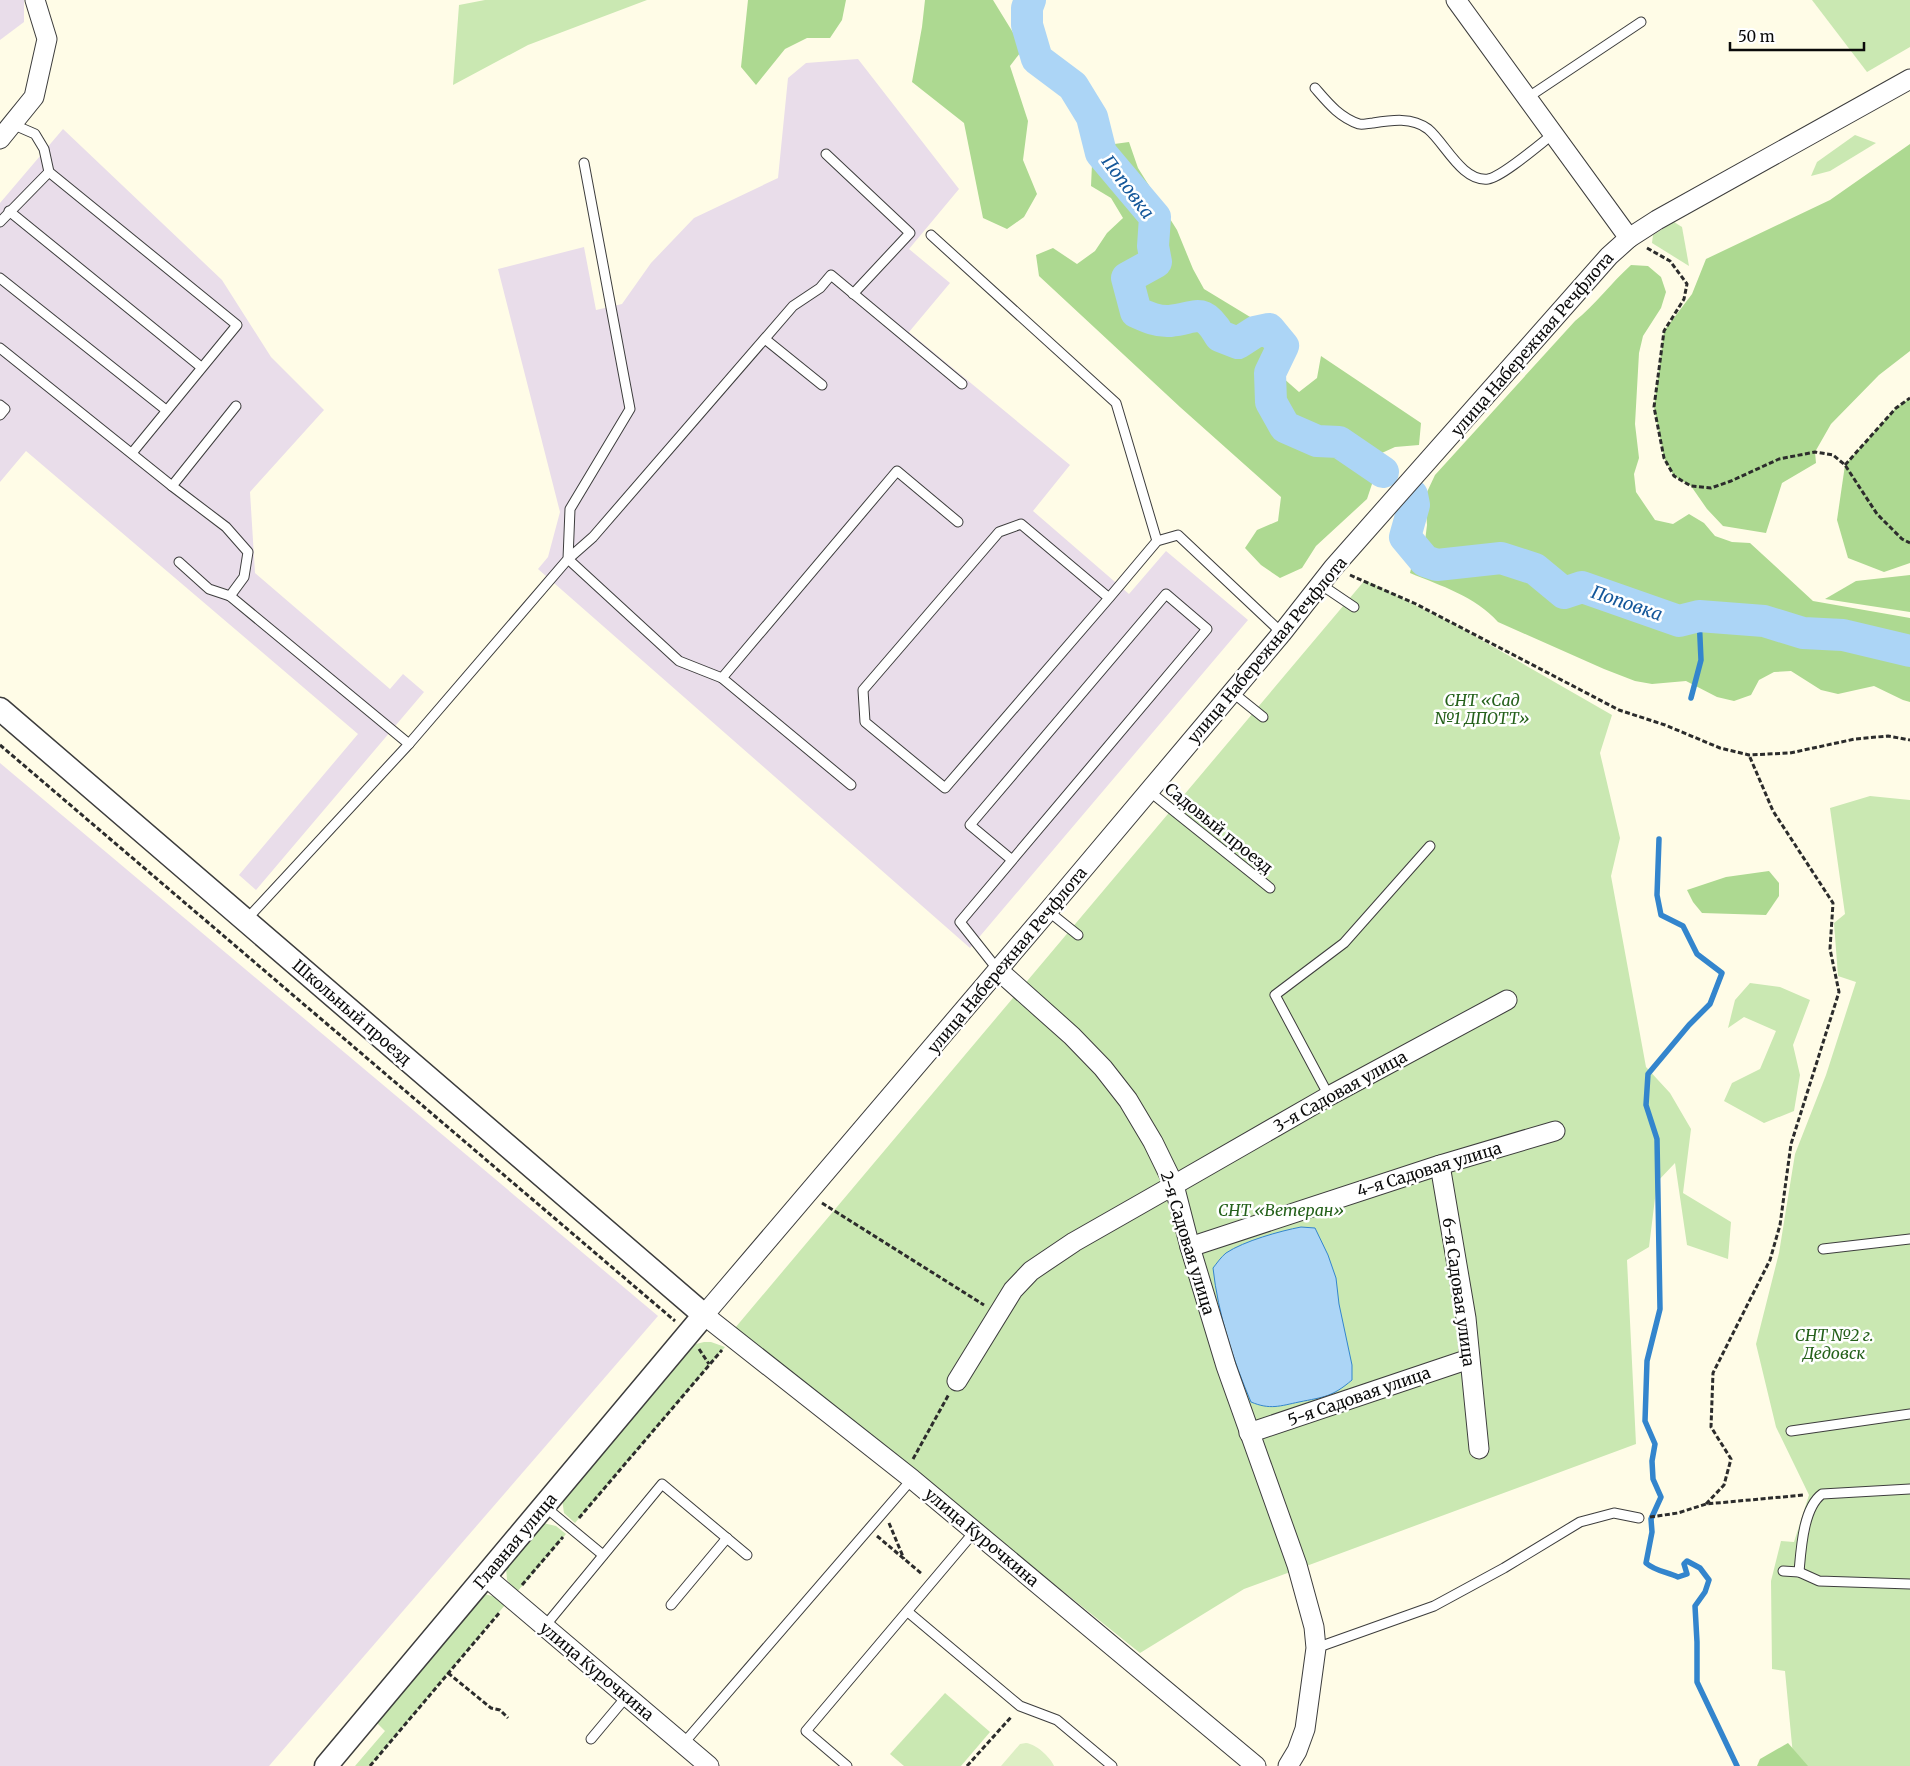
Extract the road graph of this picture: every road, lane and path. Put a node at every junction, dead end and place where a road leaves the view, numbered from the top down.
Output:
1 (35, 0) edge
2 (1456, 0) edge
3 (1641, 22) dead end
4 (1910, 79) edge
5 (1315, 88) dead end
6 (1527, 98) junction
7 (6, 131) edge
8 (1553, 134) junction
9 (826, 154) dead end
10 (584, 163) dead end
11 (49, 172) junction
12 (10, 211) junction
13 (0, 222) edge
14 (931, 235) dead end
15 (1629, 238) junction
16 (0, 278) edge
17 (853, 294) junction
18 (764, 339) junction
19 (0, 348) edge
20 (201, 367) junction
21 (962, 384) dead end
22 (822, 385) dead end
23 (1910, 398) edge
24 (0, 406) edge
25 (236, 406) dead end
26 (166, 410) junction
27 (0, 415) edge
28 (132, 453) junction
29 (1845, 464) junction
30 (172, 486) junction
31 (958, 522) dead end
32 (1158, 542) junction
33 (1910, 543) edge
34 (568, 559) junction
35 (179, 562) dead end
36 (1333, 568) junction
37 (1320, 584) junction
38 (230, 596) junction
39 (1109, 598) junction
40 (1354, 607) dead end
41 (1282, 633) junction
42 (722, 678) junction
43 (1232, 692) junction
44 (0, 709) edge
45 (1263, 717) dead end
46 (1910, 740) edge
47 (409, 744) junction
48 (0, 745) edge
49 (1749, 755) junction
50 (851, 785) dead end
51 (1149, 791) junction
52 (1430, 846) dead end
53 (1012, 860) junction
54 (1270, 888) dead end
55 (1048, 912) junction
56 (246, 920) junction
57 (1078, 935) dead end
58 (998, 970) junction
59 (1507, 1000) dead end
60 (1330, 1096) junction
61 (1555, 1131) dead end
62 (1440, 1165) junction
63 (1174, 1185) junction
64 (807, 1195) junction
65 (1910, 1239) edge
66 (1190, 1248) junction
67 (1823, 1249) dead end
68 (999, 1314) junction
69 (704, 1315) junction
70 (681, 1326) dead end
71 (733, 1337) junction
72 (696, 1344) dead end
73 (1469, 1358) junction
74 (709, 1364) junction
75 (957, 1381) joint
76 (1910, 1414) edge
77 (1791, 1431) dead end
78 (1249, 1433) junction
79 (1479, 1449) dead end
80 (912, 1479) junction
81 (1910, 1489) edge
82 (1816, 1498) junction
83 (1706, 1504) junction
84 (544, 1506) junction
85 (885, 1512) junction
86 (1639, 1518) joint
87 (571, 1528) junction
88 (870, 1529) junction
89 (975, 1531) junction
90 (727, 1538) junction
91 (603, 1555) junction
92 (747, 1555) dead end
93 (904, 1559) junction
94 (1783, 1571) dead end
95 (1799, 1572) junction
96 (485, 1576) junction
97 (931, 1583) junction
98 (1910, 1584) edge
99 (517, 1592) dead end
100 (505, 1605) dead end
101 (671, 1605) dead end
102 (908, 1612) junction
103 (545, 1626) junction
104 (1316, 1648) junction
105 (448, 1673) junction
106 (626, 1696) junction
107 (1020, 1706) junction
108 (508, 1718) dead end
109 (591, 1739) dead end
110 (683, 1744) junction
111 (326, 1766) edge
112 (370, 1766) edge
113 (709, 1766) edge
114 (847, 1766) edge
115 (966, 1766) edge
116 (1112, 1766) edge
117 (1256, 1766) edge
118 (1288, 1766) edge

1 - 7 street
2 - 6 street
3 - 6 lane
4 - 15 street, улица Набережная Речфлота
5 - 8 lane
6 - 8 street
7 - 11 lane
8 - 15 street
9 - 17 lane
10 - 34 lane
11 - 12 lane
11 - 20 lane
12 - 13 lane
12 - 20 lane
14 - 32 lane
15 - 29 path
15 - 36 street, улица Набережная Речфлота
16 - 26 lane
17 - 18 lane
17 - 21 lane
18 - 22 lane
18 - 34 lane
19 - 28 lane
20 - 26 lane
23 - 29 path
24 - 27 lane
25 - 30 lane
26 - 28 lane
28 - 30 lane
29 - 33 path
30 - 38 lane
31 - 42 lane
32 - 39 lane
32 - 41 lane
34 - 42 lane
34 - 47 lane
35 - 38 lane
36 - 37 street, улица Набережная Речфлота
36 - 49 path
37 - 40 lane
37 - 41 street, улица Набережная Речфлота
38 - 47 lane
39 - 39 lane
41 - 43 street, улица Набережная Речфлота
42 - 50 lane
43 - 45 lane
43 - 51 street, улица Набережная Речфлота
44 - 56 street, Школьный проезд
46 - 49 path
47 - 56 lane
48 - 70 path
49 - 83 path
51 - 54 lane, Садовый проезд
51 - 55 street, улица Набережная Речфлота
52 - 60 lane
53 - 53 lane
53 - 58 lane
55 - 57 lane
55 - 58 street, улица Набережная Речфлота
56 - 69 street, Школьный проезд
58 - 63 street, 2-я Садовая улица
58 - 64 street, улица Набережная Речфлота
59 - 60 street, 3-я Садовая улица
60 - 63 street, 3-я Садовая улица
61 - 62 street, 4-я Садовая улица
62 - 66 street, 4-я Садовая улица
62 - 73 street, 6-я Садовая улица
63 - 66 street, 2-я Садовая улица
63 - 68 street, 3-я Садовая улица
64 - 68 path
64 - 69 street, улица Набережная Речфлота
65 - 67 lane
66 - 78 street, 2-я Садовая улица
68 - 75 street, 3-я Садовая улица
69 - 71 street, улица Курочкина
69 - 84 street, Главная улица
71 - 74 path
71 - 80 street, улица Курочкина
72 - 74 path
73 - 78 street, 5-я Садовая улица
73 - 79 street, 6-я Садовая улица
74 - 87 path
75 - 80 path
76 - 77 lane
78 - 104 street, 2-я Садовая улица
80 - 85 lane
80 - 89 street, улица Курочкина
81 - 82 lane
82 - 83 path
82 - 95 lane
83 - 86 path
84 - 87 lane
84 - 96 street, Главная улица
85 - 88 lane
85 - 93 path
86 - 104 lane
87 - 91 lane
87 - 99 path
88 - 93 path
88 - 110 lane
89 - 97 lane
89 - 117 street, улица Курочкина
90 - 91 lane
90 - 92 lane
90 - 101 lane
91 - 103 lane
93 - 97 path
94 - 95 lane
95 - 98 lane
96 - 103 street, улица Курочкина
96 - 111 street, Главная улица
97 - 102 lane
100 - 105 path
102 - 107 lane
102 - 114 lane
103 - 106 street, улица Курочкина
104 - 118 street, 2-я Садовая улица
105 - 108 path
105 - 112 path
106 - 109 lane
106 - 110 street, улица Курочкина
107 - 115 path
107 - 116 lane
110 - 113 street, улица Курочкина

